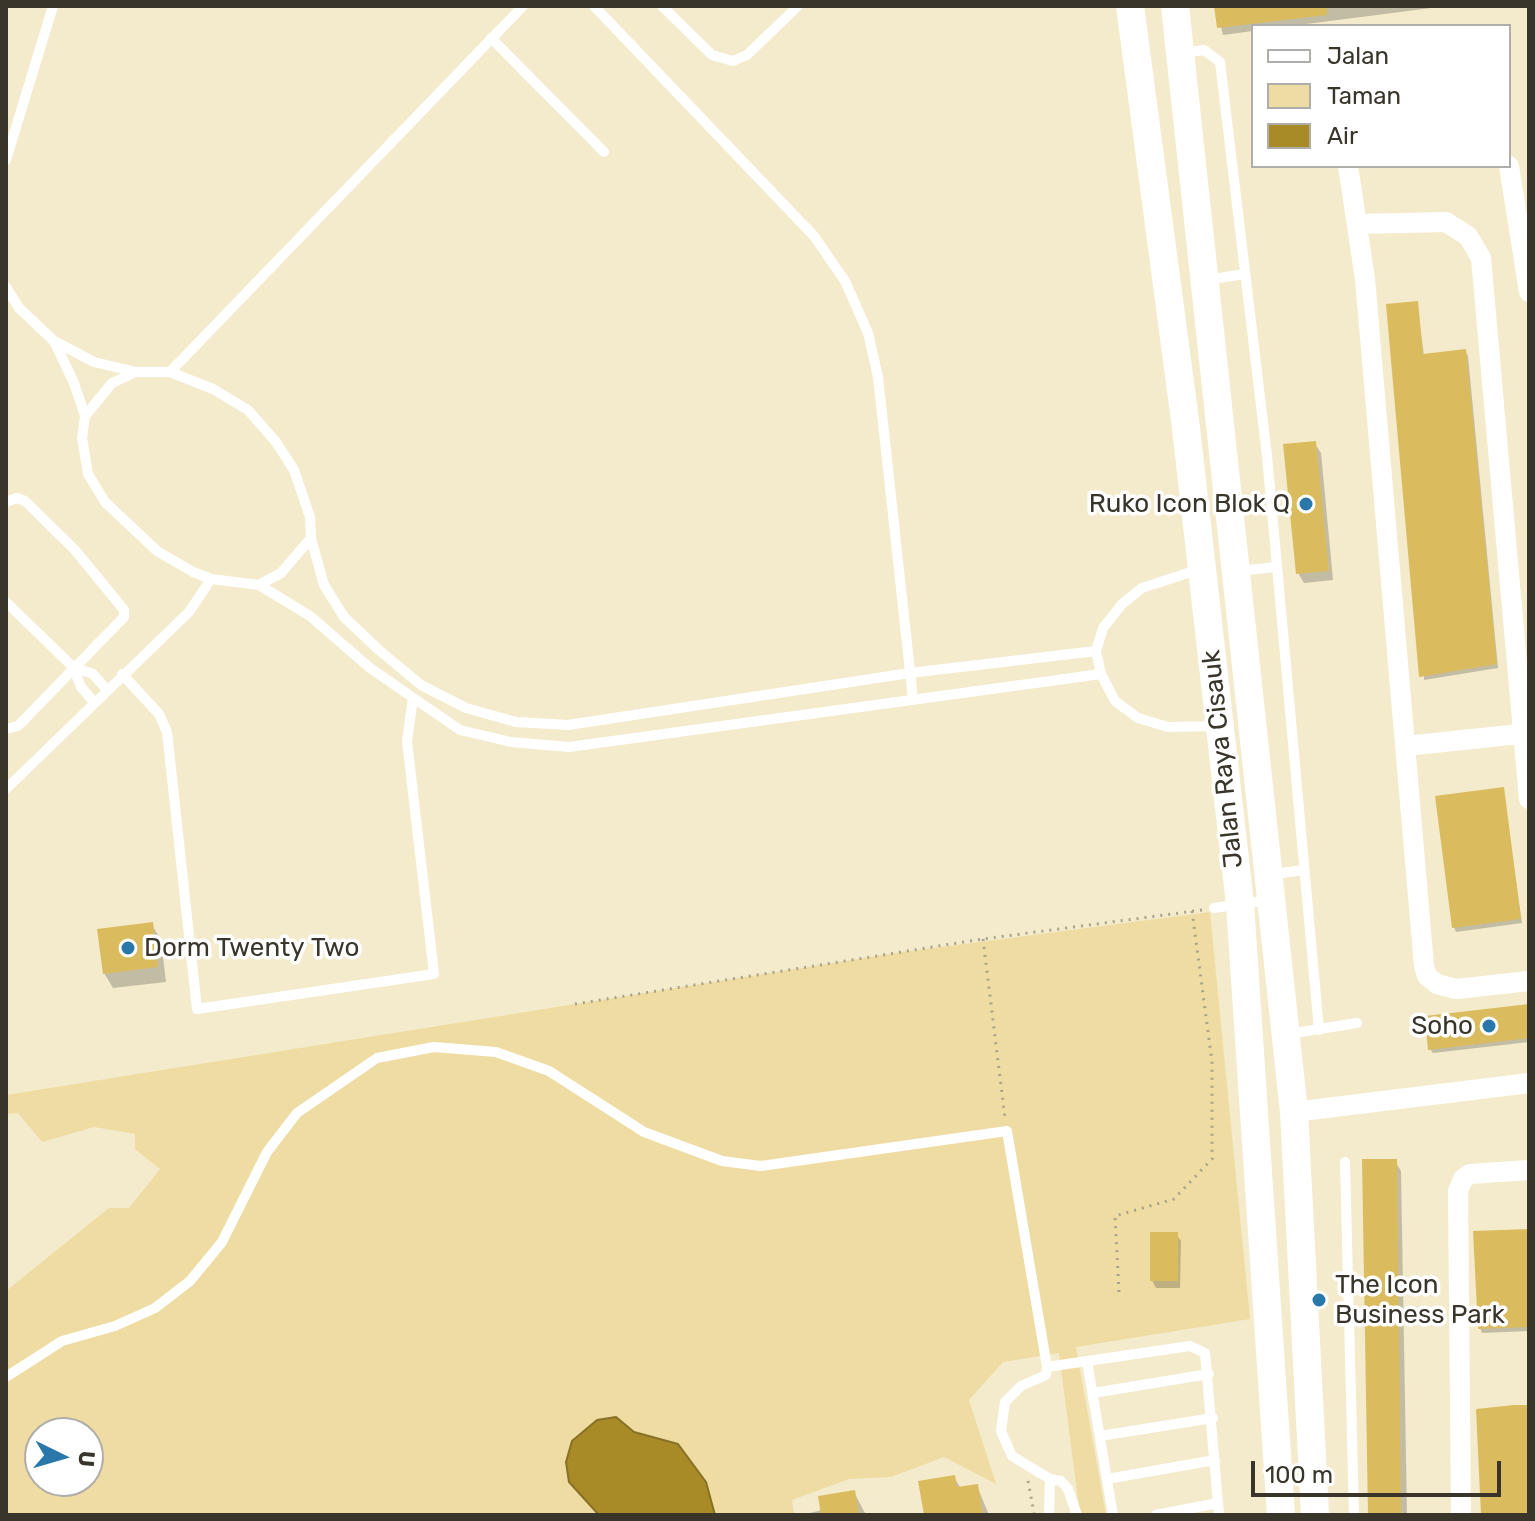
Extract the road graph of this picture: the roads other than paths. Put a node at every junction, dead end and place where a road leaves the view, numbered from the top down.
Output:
1 (53, 6) edge
2 (523, 6) edge
3 (594, 6) edge
4 (662, 6) edge
5 (798, 6) edge
6 (1175, 6) edge
7 (1129, 7) edge
8 (491, 38) junction
9 (1180, 54) junction
10 (604, 152) dead end
11 (6, 160) edge
12 (1348, 168) edge
13 (1509, 168) edge
14 (1359, 224) junction
15 (1244, 274) junction
16 (1203, 280) junction
17 (6, 287) edge
18 (1529, 292) edge
19 (54, 341) junction
20 (136, 372) junction
21 (170, 372) junction
22 (85, 416) junction
23 (6, 502) edge
24 (311, 538) junction
25 (1276, 567) junction
26 (1202, 568) junction
27 (1236, 572) junction
28 (211, 579) junction
29 (259, 585) junction
30 (6, 602) edge
31 (1096, 651) junction
32 (73, 667) junction
33 (910, 673) junction
34 (122, 674) junction
35 (1101, 674) junction
36 (107, 690) junction
37 (413, 698) junction
38 (913, 699) junction
39 (94, 702) junction
40 (1219, 726) junction
41 (6, 729) edge
42 (1526, 733) edge
43 (1406, 746) junction
44 (6, 789) edge
45 (1529, 799) edge
46 (1303, 870) junction
47 (1269, 887) junction
48 (1227, 906) junction
49 (1529, 981) edge
50 (1357, 1023) dead end
51 (1319, 1030) junction
52 (1286, 1034) junction
53 (1529, 1083) edge
54 (1294, 1112) junction
55 (1345, 1162) dead end
56 (1529, 1170) edge
57 (1087, 1361) junction
58 (1047, 1367) junction
59 (1209, 1374) junction
60 (6, 1377) edge
61 (1093, 1393) junction
62 (1213, 1418) junction
63 (1100, 1436) junction
64 (1215, 1460) junction
65 (1050, 1479) junction
66 (1107, 1479) junction
67 (1218, 1509) edge
68 (1049, 1515) edge
69 (1077, 1515) edge
70 (1113, 1515) edge
71 (1156, 1515) edge
72 (1281, 1515) edge
73 (1315, 1515) edge
74 (1354, 1515) edge
75 (1461, 1515) edge

1 - 11 lane
2 - 8 lane
3 - 33 lane
4 - 5 lane
6 - 9 main road, Jalan Raya Cisauk
7 - 26 main road, Jalan Raya Cisauk
8 - 10 lane
8 - 21 lane
9 - 15 lane
9 - 16 main road, Jalan Raya Cisauk
12 - 14 street
13 - 18 street
14 - 42 street
14 - 43 street
15 - 16 lane
15 - 25 lane
16 - 27 main road, Jalan Raya Cisauk
17 - 19 lane
19 - 20 lane
19 - 22 lane
20 - 21 lane
20 - 22 lane
21 - 24 lane
22 - 28 lane
23 - 32 lane
24 - 29 lane
24 - 33 lane
25 - 27 lane
25 - 46 lane
26 - 31 lane
26 - 40 main road, Jalan Raya Cisauk
27 - 47 main road, Jalan Raya Cisauk
28 - 29 lane
28 - 34 lane
29 - 37 lane
30 - 32 lane
31 - 33 lane
31 - 35 lane
32 - 36 lane
32 - 39 lane
32 - 41 lane
33 - 38 lane
34 - 36 lane
34 - 37 lane
35 - 38 lane
35 - 40 lane
36 - 39 lane
37 - 38 lane
39 - 44 lane
40 - 48 main road, Jalan Raya Cisauk
42 - 43 street
42 - 45 street
43 - 49 street
46 - 47 lane
46 - 51 lane
47 - 48 lane
47 - 52 main road, Jalan Raya Cisauk
48 - 72 main road, Jalan Raya Cisauk
50 - 51 lane
51 - 52 lane
52 - 54 main road, Jalan Raya Cisauk
53 - 54 street
54 - 73 main road, Jalan Raya Cisauk
55 - 74 lane
56 - 75 street
57 - 58 lane
57 - 59 lane
57 - 61 lane
58 - 60 lane
58 - 65 lane
59 - 61 lane
59 - 62 lane
61 - 63 lane
62 - 63 lane
62 - 64 lane
63 - 66 lane
64 - 66 lane
64 - 67 lane
65 - 68 lane
65 - 69 lane
66 - 70 lane
67 - 71 lane

